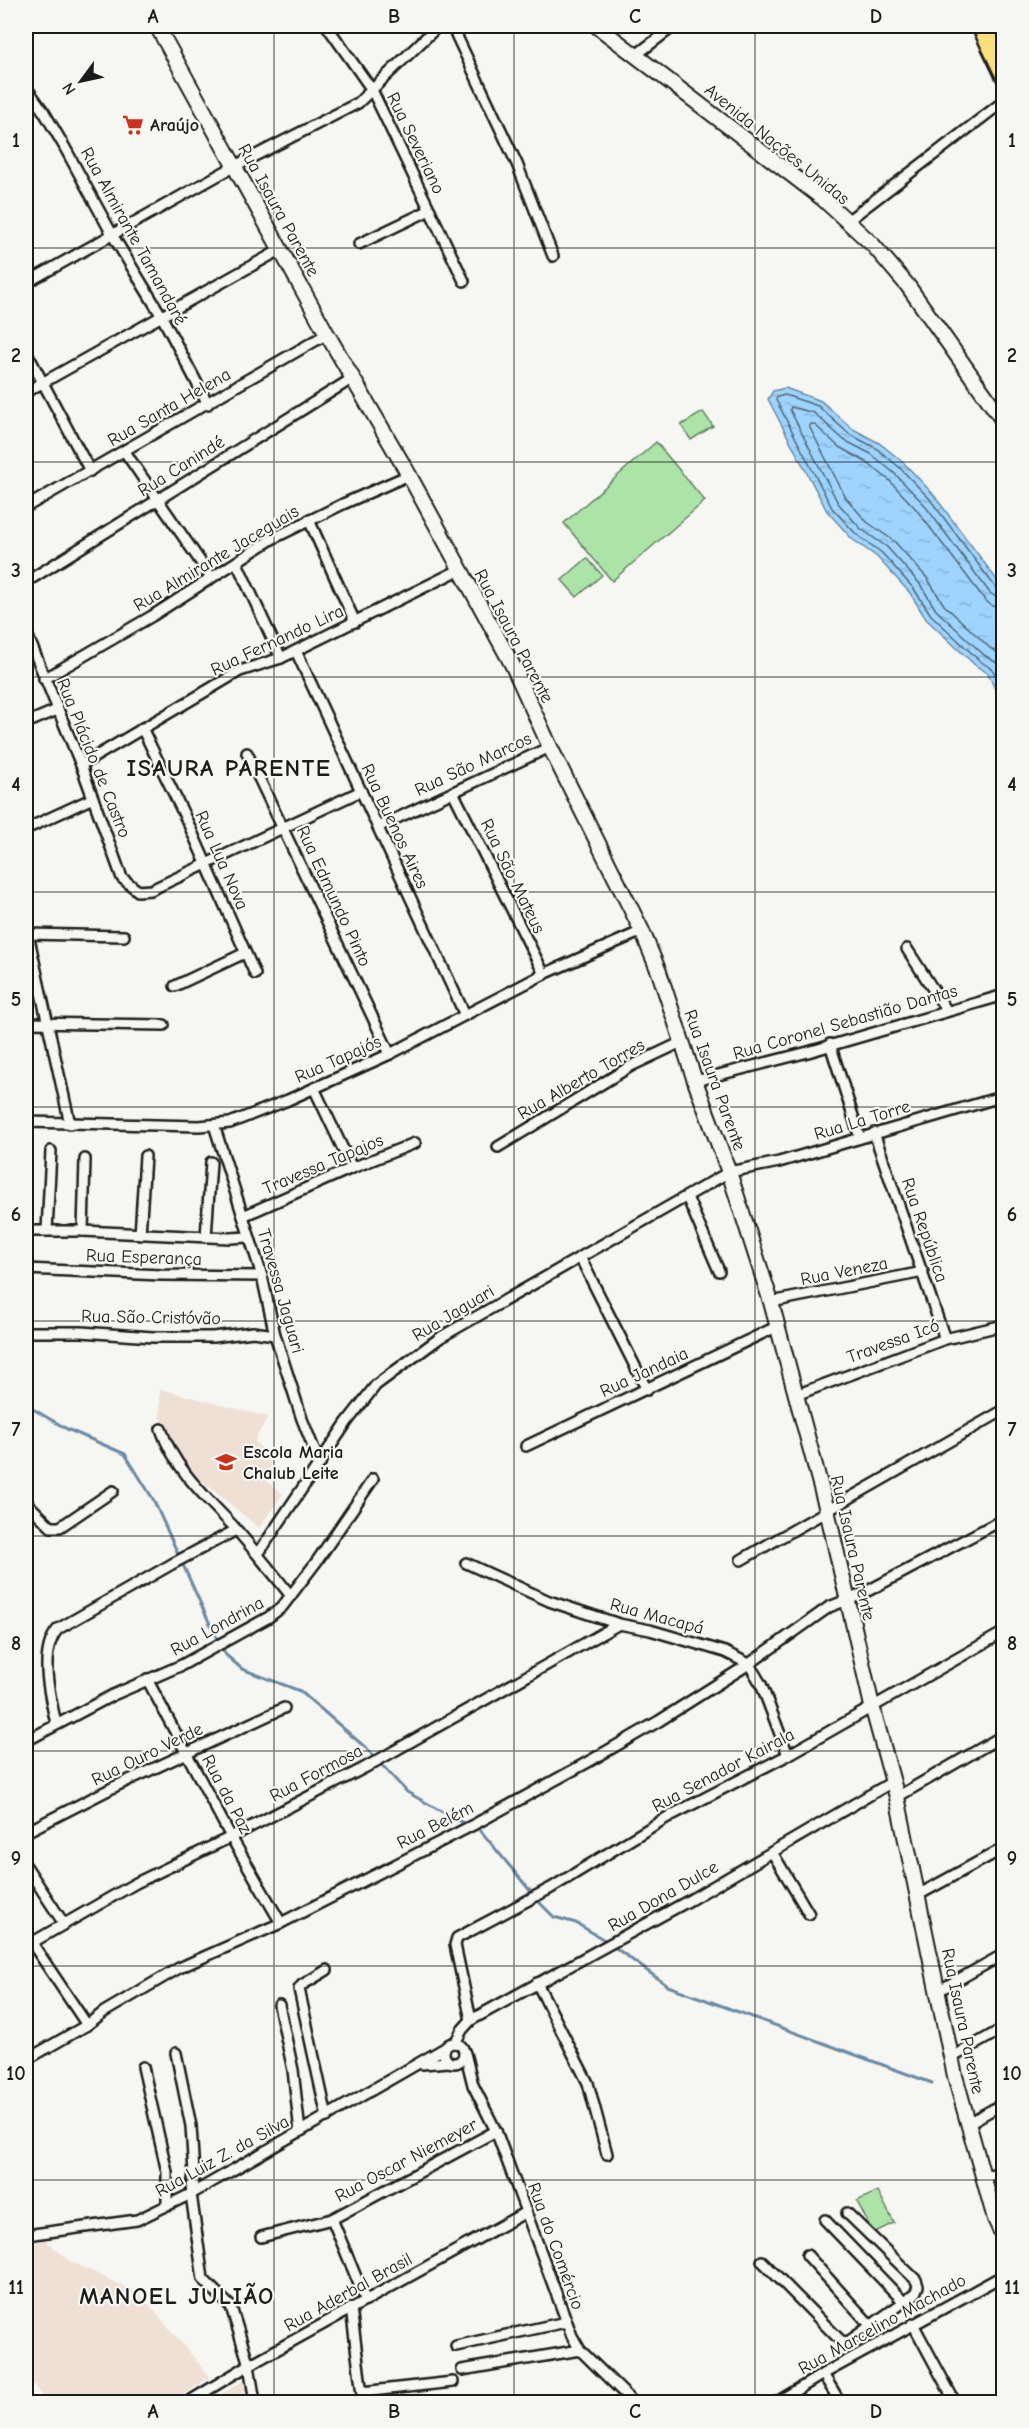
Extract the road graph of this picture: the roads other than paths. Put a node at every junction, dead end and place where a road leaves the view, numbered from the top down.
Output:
1 (157, 26) edge
2 (327, 26) edge
3 (438, 26) edge
4 (452, 26) edge
5 (597, 26) edge
6 (674, 26) edge
7 (980, 26) edge
8 (996, 26) edge
9 (1004, 43) edge
10 (636, 55) junction
11 (1004, 76) edge
12 (26, 87) edge
13 (372, 90) junction
14 (1004, 101) edge
15 (233, 167) junction
16 (430, 210) junction
17 (846, 222) junction
18 (113, 236) junction
19 (359, 244) dead end
20 (280, 250) junction
21 (553, 256) dead end
22 (464, 281) dead end
23 (26, 283) edge
24 (161, 315) junction
25 (327, 334) junction
26 (26, 351) edge
27 (353, 378) junction
28 (42, 383) junction
29 (26, 392) edge
30 (208, 404) junction
31 (1004, 422) edge
32 (126, 452) junction
33 (90, 471) junction
34 (409, 475) junction
35 (157, 501) junction
36 (26, 507) edge
37 (309, 520) junction
38 (237, 563) junction
39 (459, 570) junction
40 (210, 577) junction
41 (26, 582) edge
42 (355, 622) junction
43 (26, 632) edge
44 (296, 651) junction
45 (281, 658) junction
46 (44, 679) junction
47 (57, 710) junction
48 (26, 723) edge
49 (142, 728) junction
50 (550, 747) junction
51 (247, 753) dead end
52 (81, 765) junction
53 (361, 791) junction
54 (453, 792) junction
55 (93, 798) junction
56 (378, 826) junction
57 (283, 828) junction
58 (26, 829) edge
59 (206, 863) junction
60 (642, 931) junction
61 (27, 934) edge
62 (124, 936) dead end
63 (907, 949) dead end
64 (245, 953) junction
65 (255, 974) dead end
66 (544, 974) junction
67 (175, 986) dead end
68 (1004, 995) edge
69 (947, 1011) junction
70 (465, 1015) junction
71 (26, 1023) edge
72 (48, 1023) junction
73 (164, 1025) dead end
74 (682, 1042) junction
75 (830, 1044) junction
76 (390, 1054) junction
77 (695, 1081) junction
78 (314, 1088) junction
79 (1004, 1096) edge
80 (26, 1122) edge
81 (70, 1124) junction
82 (214, 1125) junction
83 (874, 1133) junction
84 (860, 1138) junction
85 (416, 1143) dead end
86 (498, 1147) dead end
87 (51, 1151) dead end
88 (145, 1156) dead end
89 (85, 1159) dead end
90 (211, 1162) dead end
91 (352, 1168) junction
92 (729, 1172) junction
93 (687, 1197) junction
94 (243, 1216) junction
95 (26, 1231) edge
96 (47, 1231) junction
97 (83, 1232) junction
98 (140, 1235) junction
99 (249, 1237) junction
100 (206, 1238) junction
101 (580, 1257) junction
102 (26, 1269) edge
103 (719, 1271) dead end
104 (923, 1272) junction
105 (262, 1276) junction
106 (771, 1302) junction
107 (1004, 1325) edge
108 (776, 1327) junction
109 (26, 1332) edge
110 (275, 1335) junction
111 (945, 1338) junction
112 (648, 1390) junction
113 (796, 1395) junction
114 (1004, 1410) edge
115 (161, 1429) dead end
116 (526, 1446) dead end
117 (320, 1464) junction
118 (373, 1479) dead end
119 (113, 1491) dead end
120 (26, 1502) edge
121 (827, 1510) junction
122 (1004, 1519) edge
123 (236, 1530) junction
124 (258, 1554) junction
125 (741, 1560) dead end
126 (466, 1563) dead end
127 (291, 1596) junction
128 (847, 1600) junction
129 (619, 1624) junction
130 (1004, 1632) edge
131 (749, 1664) junction
132 (147, 1679) junction
133 (872, 1706) junction
134 (284, 1708) dead end
135 (56, 1724) junction
136 (1004, 1735) edge
137 (26, 1741) edge
138 (186, 1753) junction
139 (788, 1755) junction
140 (892, 1782) junction
141 (897, 1797) junction
142 (26, 1832) edge
143 (231, 1837) junction
144 (1004, 1848) edge
145 (772, 1852) junction
146 (26, 1866) edge
147 (918, 1895) junction
148 (809, 1914) dead end
149 (281, 1923) junction
150 (64, 1924) junction
151 (29, 1945) edge
152 (1004, 1954) edge
153 (327, 1970) dead end
154 (537, 1983) junction
155 (938, 1991) junction
156 (279, 2005) dead end
157 (471, 2020) junction
158 (87, 2025) junction
159 (1004, 2028) edge
160 (455, 2043) junction
161 (445, 2048) junction
162 (176, 2053) dead end
163 (465, 2053) junction
164 (951, 2058) junction
165 (26, 2061) edge
166 (452, 2063) junction
167 (420, 2064) junction
168 (143, 2067) dead end
169 (473, 2085) junction
170 (1004, 2103) edge
171 (327, 2117) junction
172 (967, 2124) junction
173 (496, 2131) junction
174 (300, 2132) junction
175 (607, 2154) dead end
176 (1004, 2169) edge
177 (983, 2179) junction
178 (191, 2194) junction
179 (167, 2206) junction
180 (526, 2212) junction
181 (847, 2212) dead end
182 (332, 2219) junction
183 (825, 2220) dead end
184 (26, 2235) edge
185 (261, 2237) dead end
186 (1004, 2238) edge
187 (807, 2255) dead end
188 (762, 2261) dead end
189 (1004, 2275) edge
190 (366, 2301) junction
191 (904, 2302) junction
192 (351, 2308) junction
193 (566, 2322) junction
194 (913, 2324) junction
195 (868, 2328) junction
196 (853, 2339) junction
197 (456, 2346) dead end
198 (873, 2346) junction
199 (580, 2350) junction
200 (861, 2352) junction
201 (249, 2365) junction
202 (462, 2370) dead end
203 (823, 2374) junction
204 (453, 2382) dead end
205 (362, 2392) junction
206 (626, 2401) edge
207 (188, 2403) edge
208 (255, 2403) edge
209 (363, 2403) edge
210 (777, 2403) edge
211 (840, 2403) edge
212 (955, 2403) edge

1 - 15 street, Rua Isaura Parente
2 - 13 street, Rua Severiano
3 - 13 street
4 - 21 street
5 - 10 street, Avenida Nações Unidas
6 - 10 street
7 - 11 main road
8 - 9 main road
10 - 17 street, Avenida Nações Unidas
12 - 18 street, Rua Almirante Tamandaré
13 - 15 street
13 - 16 street, Rua Severiano
14 - 17 street
15 - 18 street
15 - 20 street, Rua Isaura Parente
16 - 19 street
16 - 22 street, Rua Severiano
17 - 31 street, Avenida Nações Unidas
18 - 23 street
18 - 24 street, Rua Almirante Tamandaré
20 - 24 street
20 - 25 street, Rua Isaura Parente
24 - 28 street
24 - 30 street, Rua Almirante Tamandaré
25 - 27 street, Rua Isaura Parente
25 - 30 street, Rua Santa Helena
26 - 28 street
27 - 34 street, Rua Isaura Parente
27 - 35 street, Rua Canindé
28 - 29 street
28 - 33 street
30 - 32 street, Rua Santa Helena
32 - 33 street, Rua Santa Helena
32 - 35 street
33 - 36 street, Rua Santa Helena
34 - 37 street, Rua Almirante Jaceguais
34 - 39 street, Rua Isaura Parente
35 - 40 street
35 - 41 street, Rua Canindé
37 - 38 street, Rua Almirante Jaceguais
37 - 42 street
38 - 40 street, Rua Almirante Jaceguais
38 - 45 street
39 - 42 street, Rua Fernando Lira
39 - 50 street, Rua Isaura Parente
40 - 46 street, Rua Almirante Jaceguais
42 - 44 street, Rua Fernando Lira
43 - 46 street, Rua Plácido de Castro
44 - 45 street, Rua Fernando Lira
44 - 53 street, Rua Buenos Aires
45 - 49 street, Rua Fernando Lira
46 - 47 street, Rua Plácido de Castro
47 - 48 street
47 - 52 street, Rua Plácido de Castro
49 - 52 street, Rua Fernando Lira
49 - 59 street, Rua Lua Nova
50 - 54 street, Rua São Marcos
50 - 60 street, Rua Isaura Parente
51 - 57 street, Rua Edmundo Pinto
52 - 55 street, Rua Plácido de Castro
53 - 56 street, Rua Buenos Aires
53 - 57 street
54 - 56 street, Rua São Marcos
54 - 66 street, Rua São Mateus
55 - 58 street
55 - 59 street, Rua Plácido de Castro
56 - 70 street, Rua Buenos Aires
57 - 59 street
57 - 76 street, Rua Edmundo Pinto
59 - 64 street, Rua Lua Nova
60 - 66 street, Rua Tapajós
60 - 74 street, Rua Isaura Parente
61 - 62 street
61 - 72 street
63 - 69 street
64 - 65 street, Rua Lua Nova
64 - 67 street
66 - 70 street, Rua Tapajós
68 - 69 street, Rua Coronel Sebastião Dantas
69 - 75 street, Rua Coronel Sebastião Dantas
70 - 76 street, Rua Tapajós
71 - 72 street
72 - 73 street
72 - 81 street
74 - 77 street, Rua Isaura Parente
74 - 86 street, Rua Alberto Torres
75 - 77 street, Rua Coronel Sebastião Dantas
75 - 84 street
76 - 78 street, Rua Tapajós
77 - 92 street, Rua Isaura Parente
78 - 82 street, Rua Tapajós
78 - 91 street
79 - 83 street, Rua La Torre
80 - 81 street, Rua Tapajós
81 - 82 street, Rua Tapajós
82 - 94 street, Travessa Jaguari
83 - 84 street, Rua La Torre
83 - 104 street, Rua República
84 - 92 street, Rua La Torre
85 - 91 street, Travessa Tapajos
87 - 96 street
88 - 98 street
89 - 97 street
90 - 100 street
91 - 94 street, Travessa Tapajos
92 - 93 street, Rua Jaguari
92 - 106 street, Rua Isaura Parente
93 - 101 street, Rua Jaguari
93 - 103 street
94 - 99 street, Travessa Jaguari
95 - 96 street
96 - 97 street
97 - 98 street
98 - 100 street
99 - 100 street
99 - 105 street, Travessa Jaguari
101 - 112 street
101 - 117 street, Rua Jaguari
102 - 105 street, Rua Esperança
104 - 106 street, Rua Veneza
104 - 111 street, Rua República
105 - 110 street, Travessa Jaguari
106 - 108 street, Rua Isaura Parente
107 - 111 street, Travessa Icó
108 - 112 street, Rua Jandaia
108 - 113 street, Rua Isaura Parente
109 - 110 street, Rua São Cristóvão
110 - 117 street, Travessa Jaguari
111 - 113 street, Travessa Icó
112 - 116 street, Rua Jandaia
113 - 121 street, Rua Isaura Parente
114 - 121 street
115 - 123 street
117 - 124 street, Rua Jaguari
118 - 127 street, Rua Londrina
119 - 120 street
121 - 125 street
121 - 128 street, Rua Isaura Parente
122 - 128 street, Rua Belém
123 - 124 street
123 - 135 street
124 - 127 street
126 - 129 street, Rua Macapá
127 - 132 street, Rua Londrina
128 - 131 street, Rua Belém
128 - 133 street, Rua Isaura Parente
129 - 131 street, Rua Macapá
129 - 143 street, Rua Formosa
130 - 133 street, Rua Senador Kairala
131 - 139 street
131 - 149 street, Rua Belém
132 - 135 street, Rua Londrina
132 - 138 street, Rua da Paz
133 - 139 street, Rua Senador Kairala
133 - 140 street, Rua Isaura Parente
134 - 138 street, Rua Ouro Verde
135 - 137 street, Rua Londrina
136 - 141 street
138 - 142 street, Rua Ouro Verde
138 - 143 street, Rua da Paz
139 - 157 street, Rua Senador Kairala
140 - 141 street, Rua Isaura Parente
140 - 145 street, Rua Dona Dulce
141 - 147 street, Rua Isaura Parente
143 - 149 street, Rua da Paz
143 - 150 street, Rua Formosa
144 - 147 street
145 - 148 street
145 - 154 street, Rua Dona Dulce
146 - 150 street
147 - 155 street, Rua Isaura Parente
149 - 158 street, Rua Belém
150 - 151 street, Rua Formosa
151 - 158 street
152 - 155 street
153 - 171 street
154 - 157 street, Rua Dona Dulce
154 - 175 street
155 - 164 street, Rua Isaura Parente
156 - 174 street
157 - 160 street, Rua Dona Dulce
158 - 165 street, Rua Belém
159 - 164 street
160 - 161 street
160 - 163 street
161 - 166 street
161 - 167 street, Rua Luiz Z. da Silva
162 - 178 street
163 - 166 street
163 - 169 street, Rua do Comércio
164 - 172 street, Rua Isaura Parente
166 - 167 street, Rua Luiz Z. da Silva
166 - 169 street, Rua do Comércio
167 - 171 street, Rua Luiz Z. da Silva
168 - 179 street
169 - 173 street, Rua do Comércio
170 - 172 street
171 - 174 street, Rua Luiz Z. da Silva
172 - 177 street, Rua Isaura Parente
173 - 180 street, Rua do Comércio
173 - 182 street, Rua Oscar Niemeyer
174 - 178 street, Rua Luiz Z. da Silva
176 - 177 street
177 - 186 street, Rua Isaura Parente
178 - 179 street, Rua Luiz Z. da Silva
178 - 201 street
179 - 184 street, Rua Luiz Z. da Silva
180 - 190 street, Rua Aderbal Brasil
180 - 193 street, Rua do Comércio
181 - 191 street
182 - 185 street, Rua Oscar Niemeyer
182 - 190 street
183 - 191 street
187 - 195 street
188 - 196 street
189 - 194 street, Rua Marcelino Machado
190 - 192 street, Rua Aderbal Brasil
191 - 195 street
192 - 201 street, Rua Aderbal Brasil
192 - 205 street
193 - 197 street
193 - 199 street, Rua do Comércio
194 - 198 street, Rua Marcelino Machado
194 - 212 street
195 - 196 street
195 - 198 street
196 - 200 street
198 - 200 street, Rua Marcelino Machado
199 - 202 street
199 - 206 street, Rua do Comércio
200 - 203 street, Rua Marcelino Machado
201 - 207 street, Rua Aderbal Brasil
201 - 208 street
203 - 210 street, Rua Marcelino Machado
203 - 211 street
204 - 205 street
205 - 209 street

